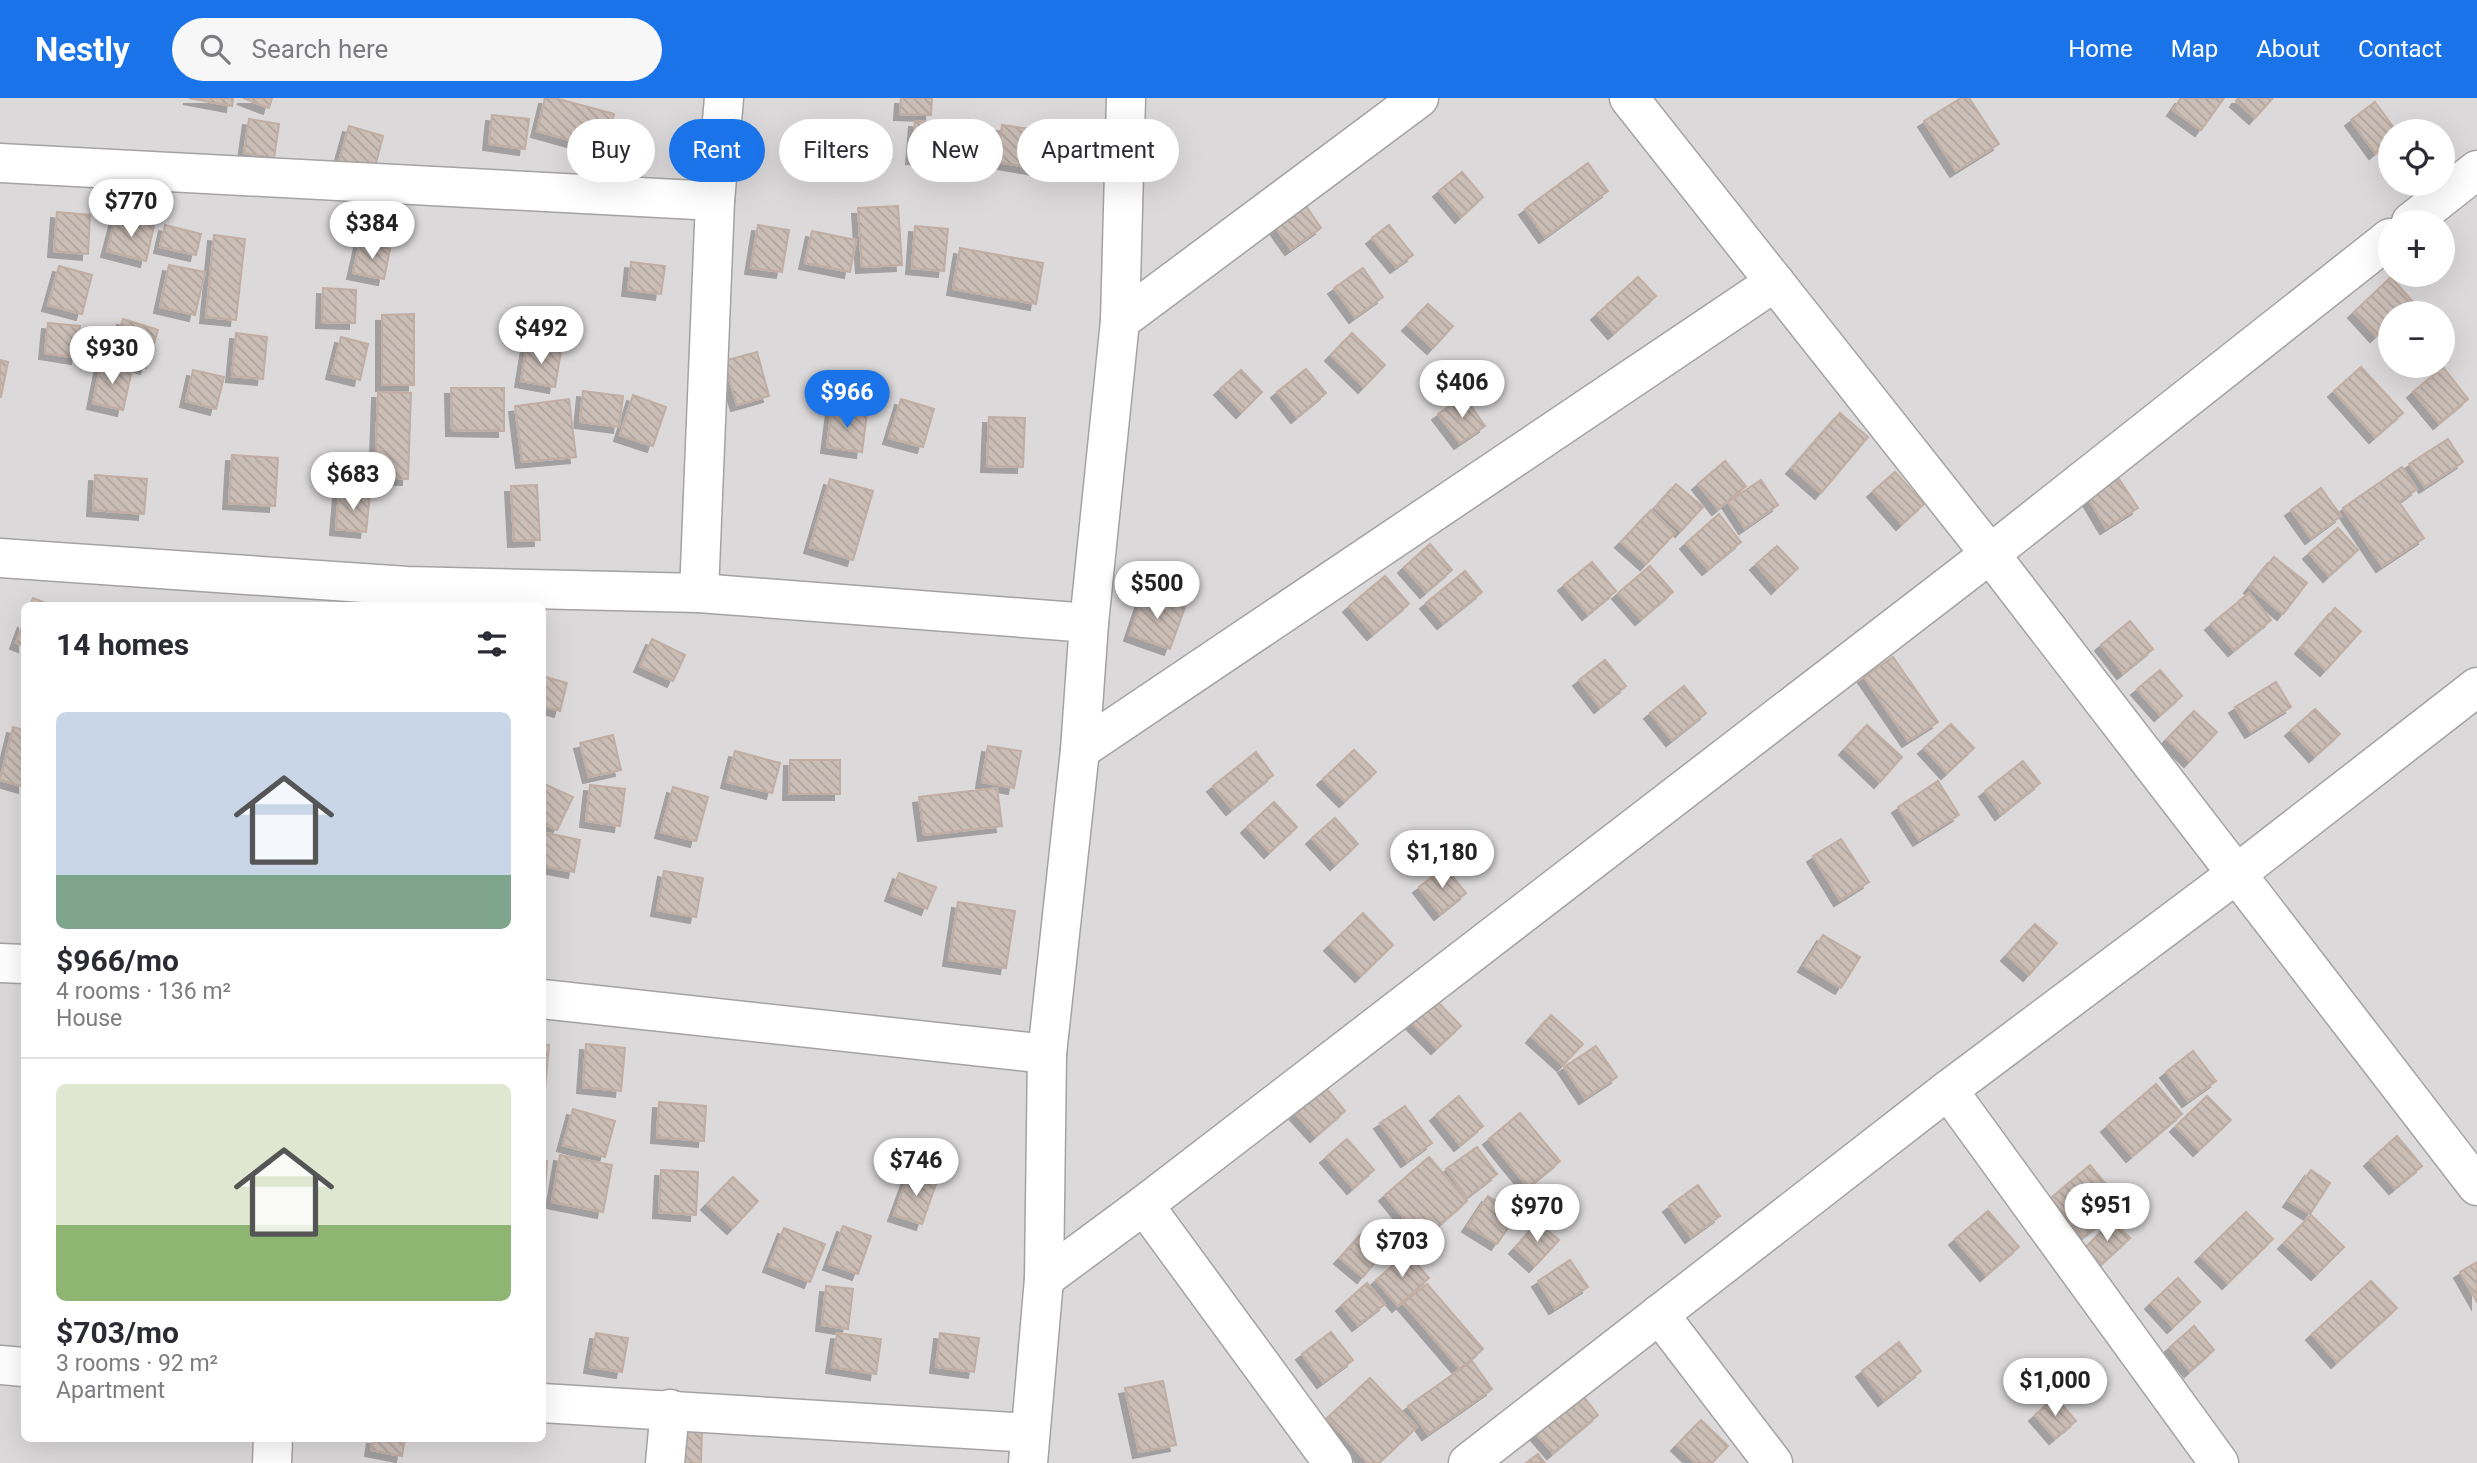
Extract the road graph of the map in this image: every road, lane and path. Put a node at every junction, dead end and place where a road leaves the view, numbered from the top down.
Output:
1 (724, 98) edge
2 (1126, 98) edge
3 (1419, 98) edge
4 (1629, 98) edge
5 (0, 163) edge
6 (2477, 170) edge
7 (715, 201) junction
8 (2426, 210) edge
9 (2378, 247) edge
10 (1775, 282) junction
11 (1119, 321) junction
12 (1990, 554) junction
13 (0, 558) edge
14 (699, 593) junction
15 (406, 596) edge
16 (1089, 623) junction
17 (2477, 687) edge
18 (1080, 750) junction
19 (2235, 875) junction
20 (0, 962) edge
21 (21, 964) edge
22 (546, 999) edge
23 (1047, 1054) junction
24 (1948, 1090) junction
25 (2477, 1186) edge
26 (1144, 1205) junction
27 (1044, 1279) junction
28 (1659, 1314) junction
29 (0, 1365) edge
30 (21, 1367) edge
31 (546, 1403) edge
32 (670, 1409) junction
33 (273, 1442) edge
34 (1029, 1448) edge
35 (272, 1463) edge
36 (665, 1463) edge
37 (1333, 1463) edge
38 (1468, 1463) edge
39 (1773, 1463) edge
40 (2219, 1463) edge

1 - 7 street
2 - 11 street
3 - 11 street
4 - 10 street
5 - 7 street
6 - 8 street
7 - 14 street
9 - 12 street
10 - 12 street
10 - 18 street
11 - 16 street
12 - 19 street
12 - 26 street
13 - 15 street
14 - 15 street
14 - 16 street
16 - 18 street
17 - 19 street
18 - 23 street
19 - 24 street
19 - 25 street
20 - 21 street
22 - 23 street
23 - 27 street
24 - 28 street
24 - 40 street
26 - 27 street
26 - 37 street
27 - 34 street
28 - 38 street
28 - 39 street
29 - 30 street
31 - 32 street
32 - 34 street
32 - 36 street
33 - 35 street

